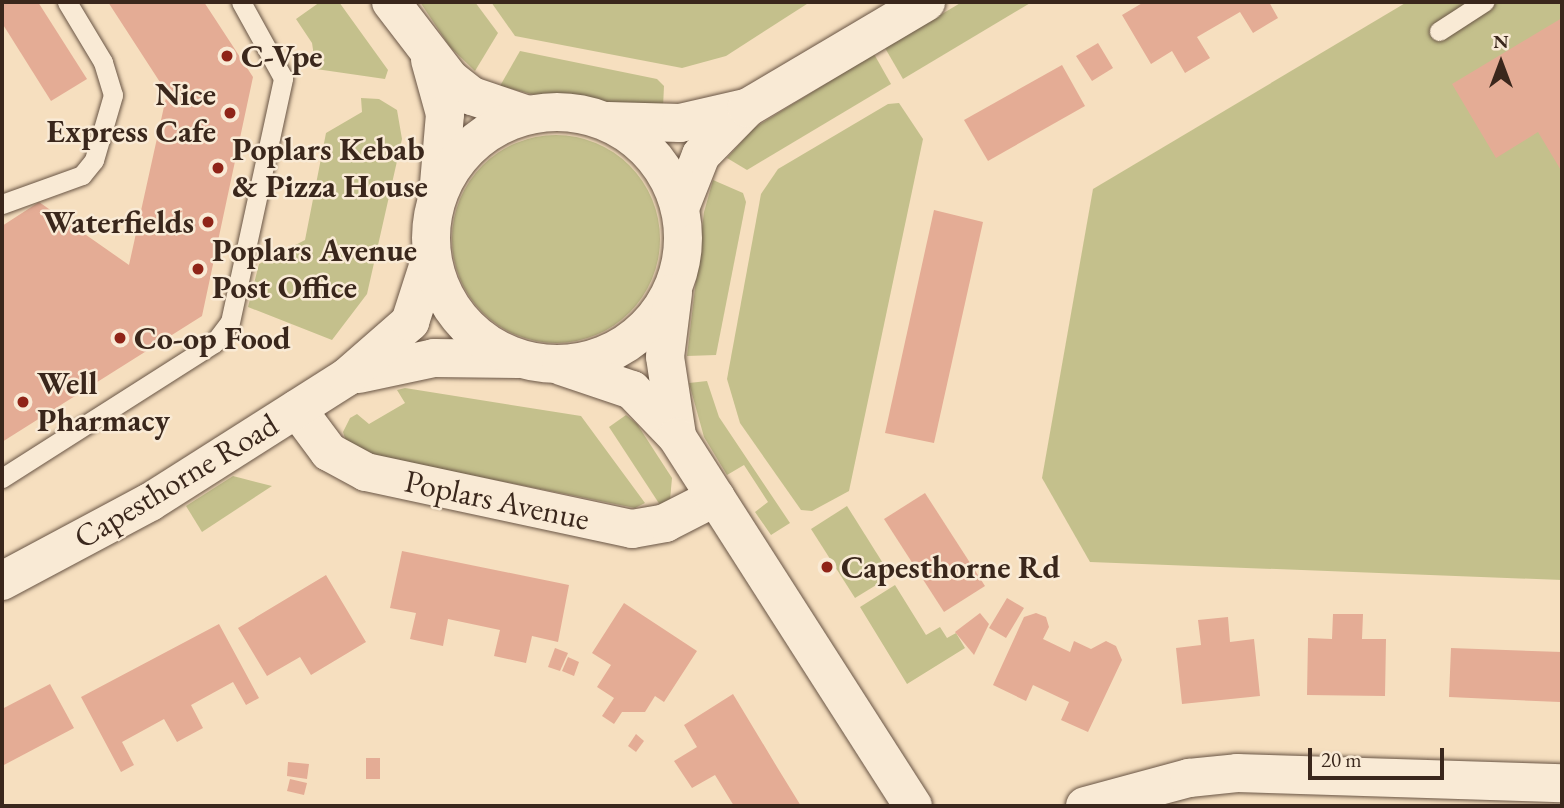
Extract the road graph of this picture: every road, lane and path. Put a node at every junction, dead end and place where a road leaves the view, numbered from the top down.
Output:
1 (67, 2) edge
2 (241, 2) edge
3 (391, 2) edge
4 (926, 2) edge
5 (1484, 2) edge
6 (1439, 31) dead end
7 (430, 60) junction
8 (747, 107) junction
9 (528, 115) junction
10 (605, 121) junction
11 (438, 194) junction
12 (2, 204) edge
13 (680, 208) junction
14 (431, 257) junction
15 (674, 286) junction
16 (535, 362) junction
17 (347, 377) junction
18 (297, 409) junction
19 (677, 437) junction
20 (2, 478) edge
21 (716, 497) junction
22 (2, 581) edge
23 (1562, 783) edge
24 (1441, 793) edge
25 (913, 806) edge
26 (1085, 806) edge

1 - 12 lane
2 - 20 lane
3 - 7 street
4 - 8 street
5 - 6 lane
7 - 9 street
7 - 11 street
8 - 10 street
8 - 13 street
9 - 10 street
9 - 11 street
10 - 13 street
11 - 14 street
13 - 15 street
14 - 16 street
14 - 17 street, Capesthorne Road
15 - 16 street
15 - 19 street
16 - 17 street, Capesthorne Road
16 - 19 street
17 - 18 street, Capesthorne Road
18 - 21 street, Poplars Avenue
18 - 22 street, Capesthorne Road
19 - 21 street
21 - 25 street
23 - 24 street
24 - 26 street

